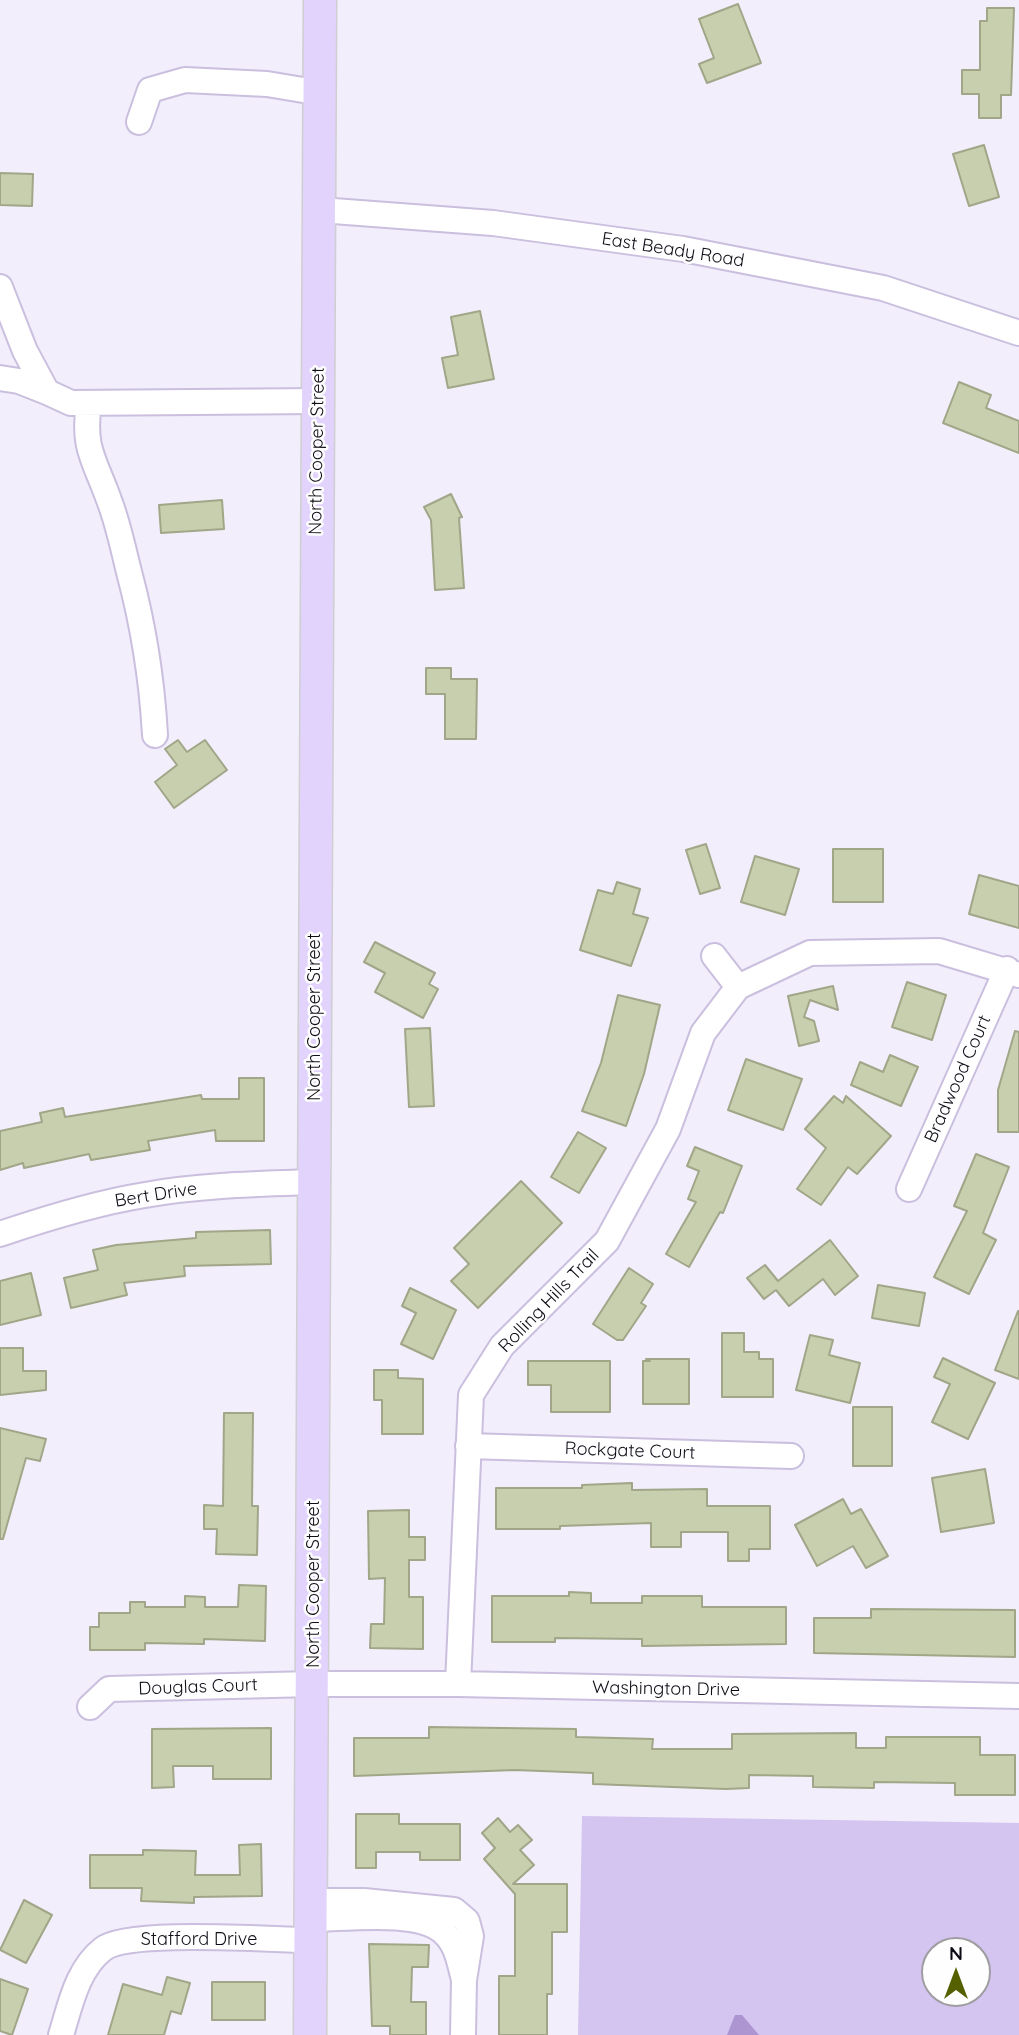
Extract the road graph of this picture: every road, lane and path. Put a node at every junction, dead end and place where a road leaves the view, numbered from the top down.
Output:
1 (320, 0) edge
2 (321, 93) junction
3 (139, 122) dead end
4 (320, 210) junction
5 (0, 287) edge
6 (1019, 333) edge
7 (0, 378) edge
8 (47, 392) junction
9 (318, 401) junction
10 (89, 403) junction
11 (155, 735) dead end
12 (714, 956) dead end
13 (1013, 972) edge
14 (738, 987) junction
15 (316, 1182) junction
16 (909, 1189) dead end
17 (0, 1234) edge
18 (468, 1446) junction
19 (792, 1456) dead end
20 (313, 1684) junction
21 (458, 1684) junction
22 (1019, 1696) edge
23 (90, 1707) dead end
24 (311, 1920) junction
25 (61, 2035) edge
26 (310, 2035) edge
27 (463, 2035) edge

1 - 2 main road, North Cooper Street
2 - 3 street
2 - 4 main road, North Cooper Street
4 - 6 street, East Beady Road
4 - 9 main road, North Cooper Street
5 - 8 street
7 - 8 street
8 - 10 street
9 - 10 street
9 - 15 main road, North Cooper Street
10 - 11 street
12 - 14 street
13 - 14 street, Rolling Hills Trail
13 - 16 street, Bradwood Court
14 - 18 street, Rolling Hills Trail
15 - 17 street, Bert Drive
15 - 20 main road, North Cooper Street
18 - 19 street, Rockgate Court
18 - 21 street, Rolling Hills Trail
20 - 21 street, Washington Drive
20 - 23 street, Douglas Court
20 - 24 main road, North Cooper Street
21 - 22 street, Washington Drive
24 - 25 street, Stafford Drive
24 - 26 main road, North Cooper Street
24 - 27 street, Stafford Drive

